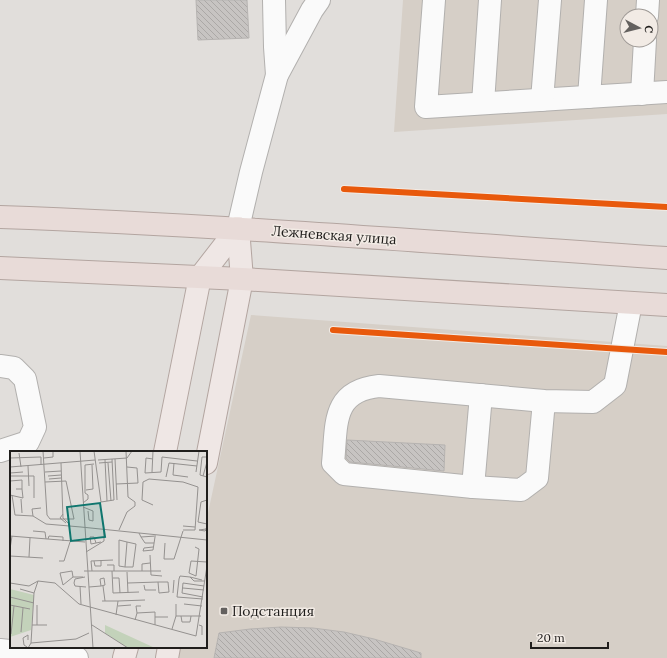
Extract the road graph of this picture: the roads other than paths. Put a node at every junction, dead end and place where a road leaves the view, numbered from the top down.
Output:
1 (274, 0) edge
2 (434, 0) edge
3 (490, 0) edge
4 (550, 0) edge
5 (596, 0) edge
6 (317, 2) edge
7 (645, 48) edge
8 (278, 75) junction
9 (667, 92) edge
10 (642, 94) junction
11 (589, 97) junction
12 (542, 100) junction
13 (483, 103) junction
14 (0, 217) edge
15 (238, 228) junction
16 (667, 258) edge
17 (0, 268) edge
18 (200, 277) junction
19 (242, 279) junction
20 (631, 303) junction
21 (667, 305) edge
22 (0, 366) edge
23 (482, 396) junction
24 (544, 401) junction
25 (0, 451) edge
26 (165, 451) edge
27 (207, 458) edge
28 (473, 487) junction
29 (126, 648) edge
30 (169, 648) edge
31 (0, 650) edge
32 (77, 658) edge
33 (124, 658) edge
34 (167, 658) edge

1 - 8 lane
2 - 13 lane
3 - 13 lane
4 - 12 lane
5 - 11 lane
6 - 8 lane
7 - 10 lane
8 - 15 lane
9 - 10 lane
10 - 11 lane
11 - 12 lane
12 - 13 lane
14 - 15 highway, Лежневская улица
15 - 16 highway, Лежневская улица
15 - 18 main road
15 - 19 main road
17 - 18 highway
18 - 19 highway
18 - 26 main road
19 - 20 highway
19 - 27 main road
20 - 21 highway
20 - 24 lane
22 - 25 lane
23 - 24 lane
23 - 28 lane
23 - 28 lane
24 - 28 lane
29 - 33 main road
30 - 34 main road
31 - 32 lane

